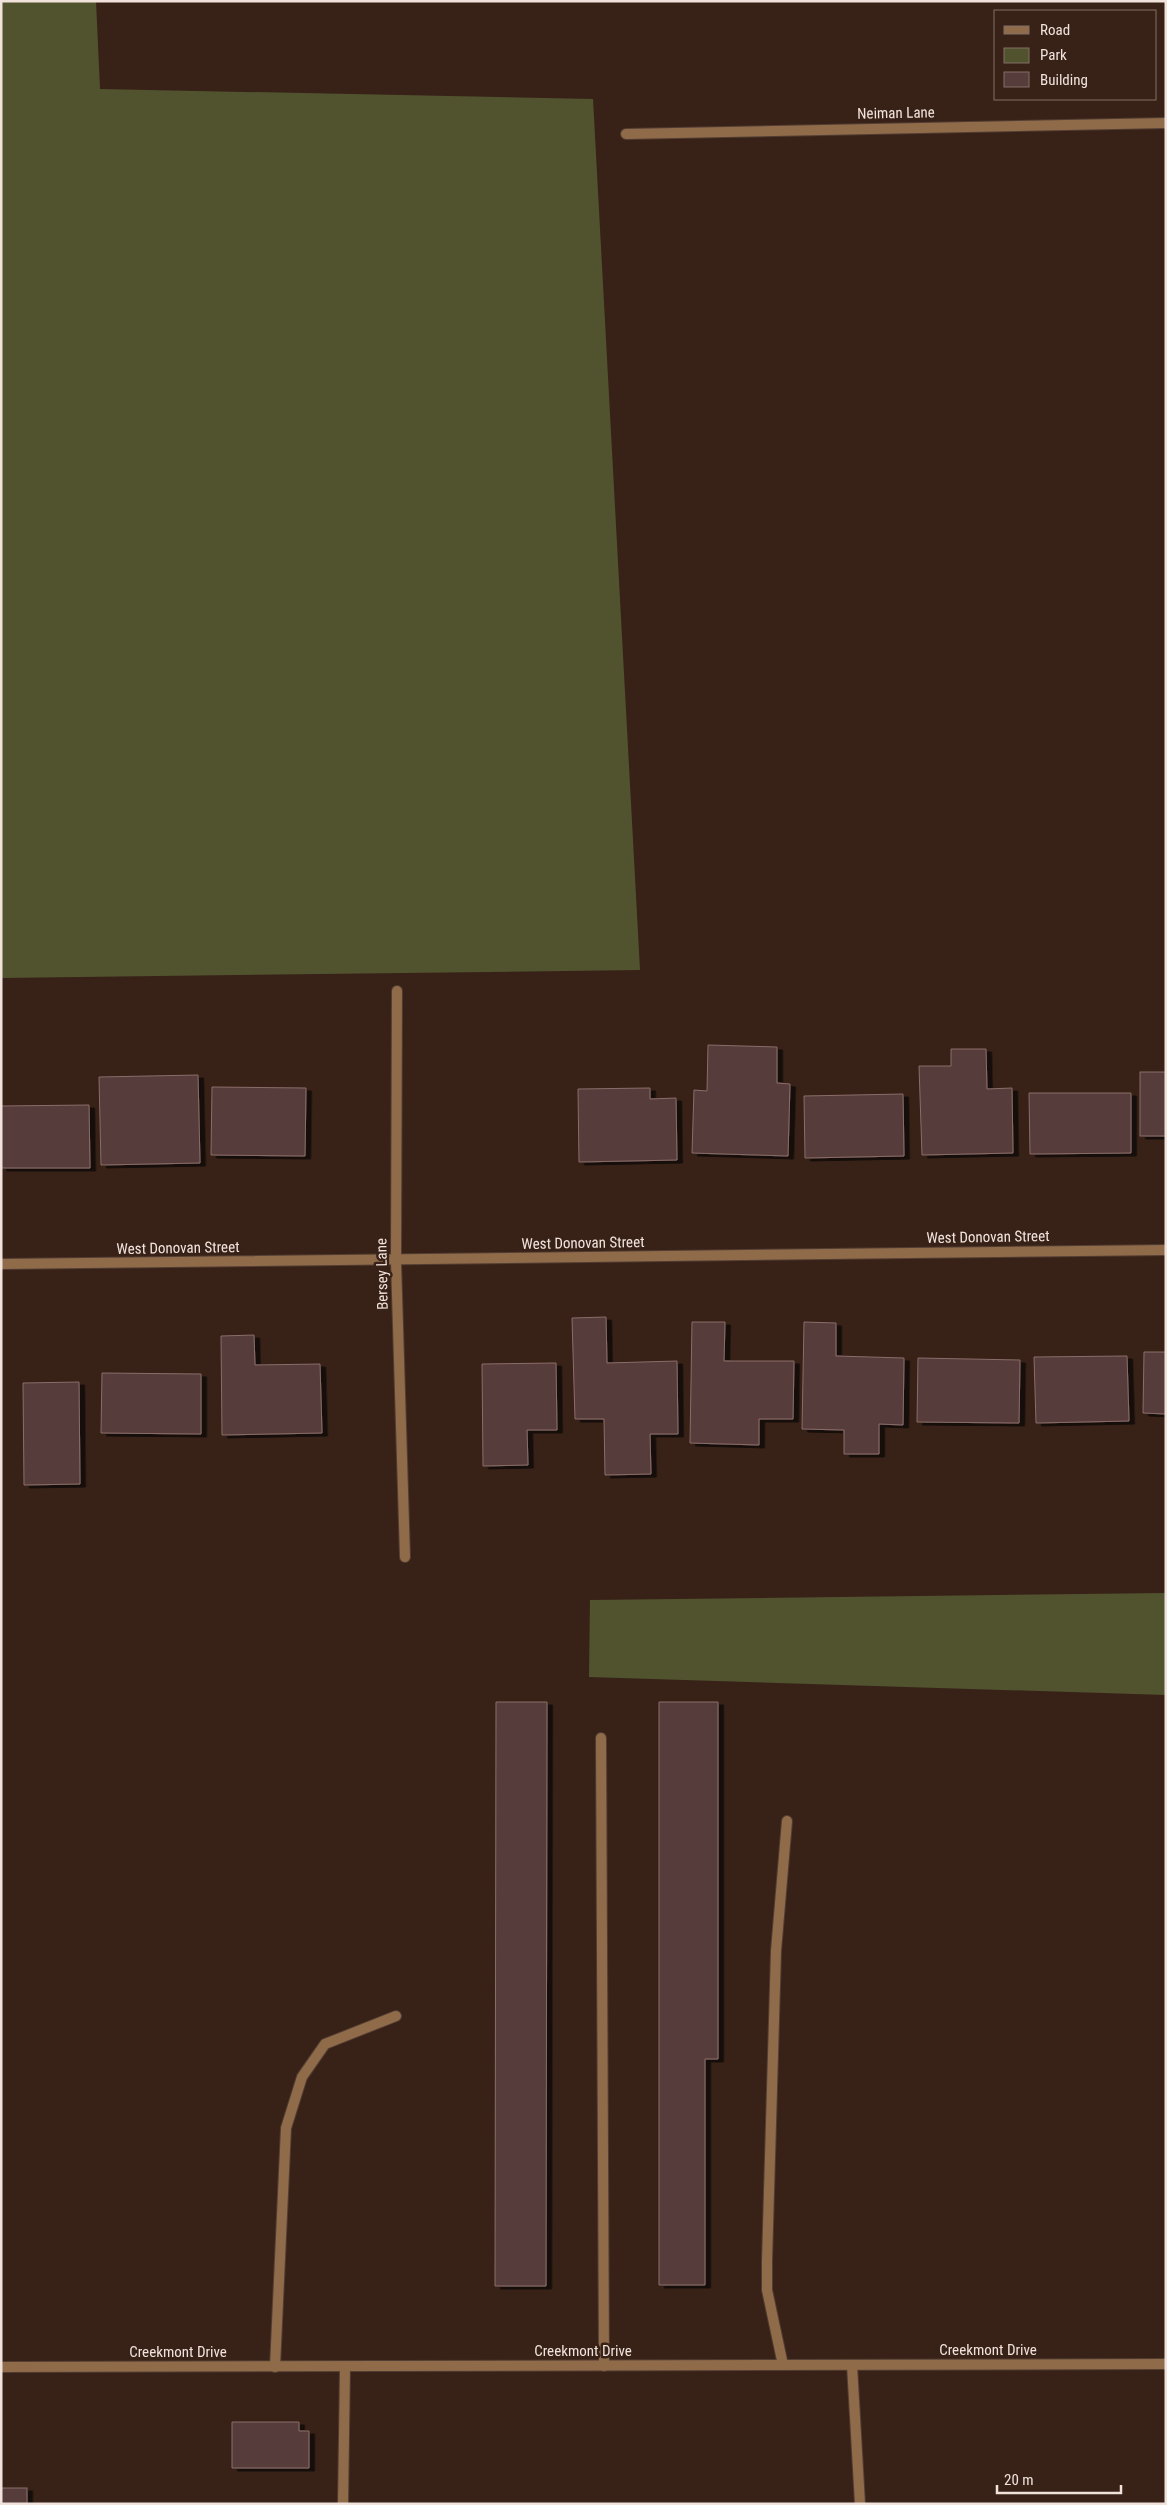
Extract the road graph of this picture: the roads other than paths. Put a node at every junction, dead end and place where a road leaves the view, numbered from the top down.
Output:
1 (1166, 123) edge
2 (626, 134) dead end
3 (397, 991) dead end
4 (1166, 1250) edge
5 (396, 1261) junction
6 (1, 1264) edge
7 (405, 1557) dead end
8 (601, 1738) dead end
9 (787, 1821) dead end
10 (396, 2016) dead end
11 (1166, 2364) edge
12 (783, 2365) junction
13 (852, 2365) junction
14 (275, 2366) junction
15 (345, 2366) junction
16 (604, 2366) junction
17 (1, 2367) edge
18 (343, 2504) edge
19 (860, 2504) edge

1 - 2 street, Neiman Lane
3 - 5 street, Bersey Lane
4 - 5 street, West Donovan Street
5 - 6 street, West Donovan Street
5 - 7 street, Bersey Lane
8 - 16 street
9 - 12 street
10 - 14 street
11 - 13 street, Creekmont Drive
12 - 13 street, Creekmont Drive
12 - 16 street, Creekmont Drive
13 - 19 street
14 - 15 street, Creekmont Drive
14 - 17 street, Creekmont Drive
15 - 16 street, Creekmont Drive
15 - 18 street

